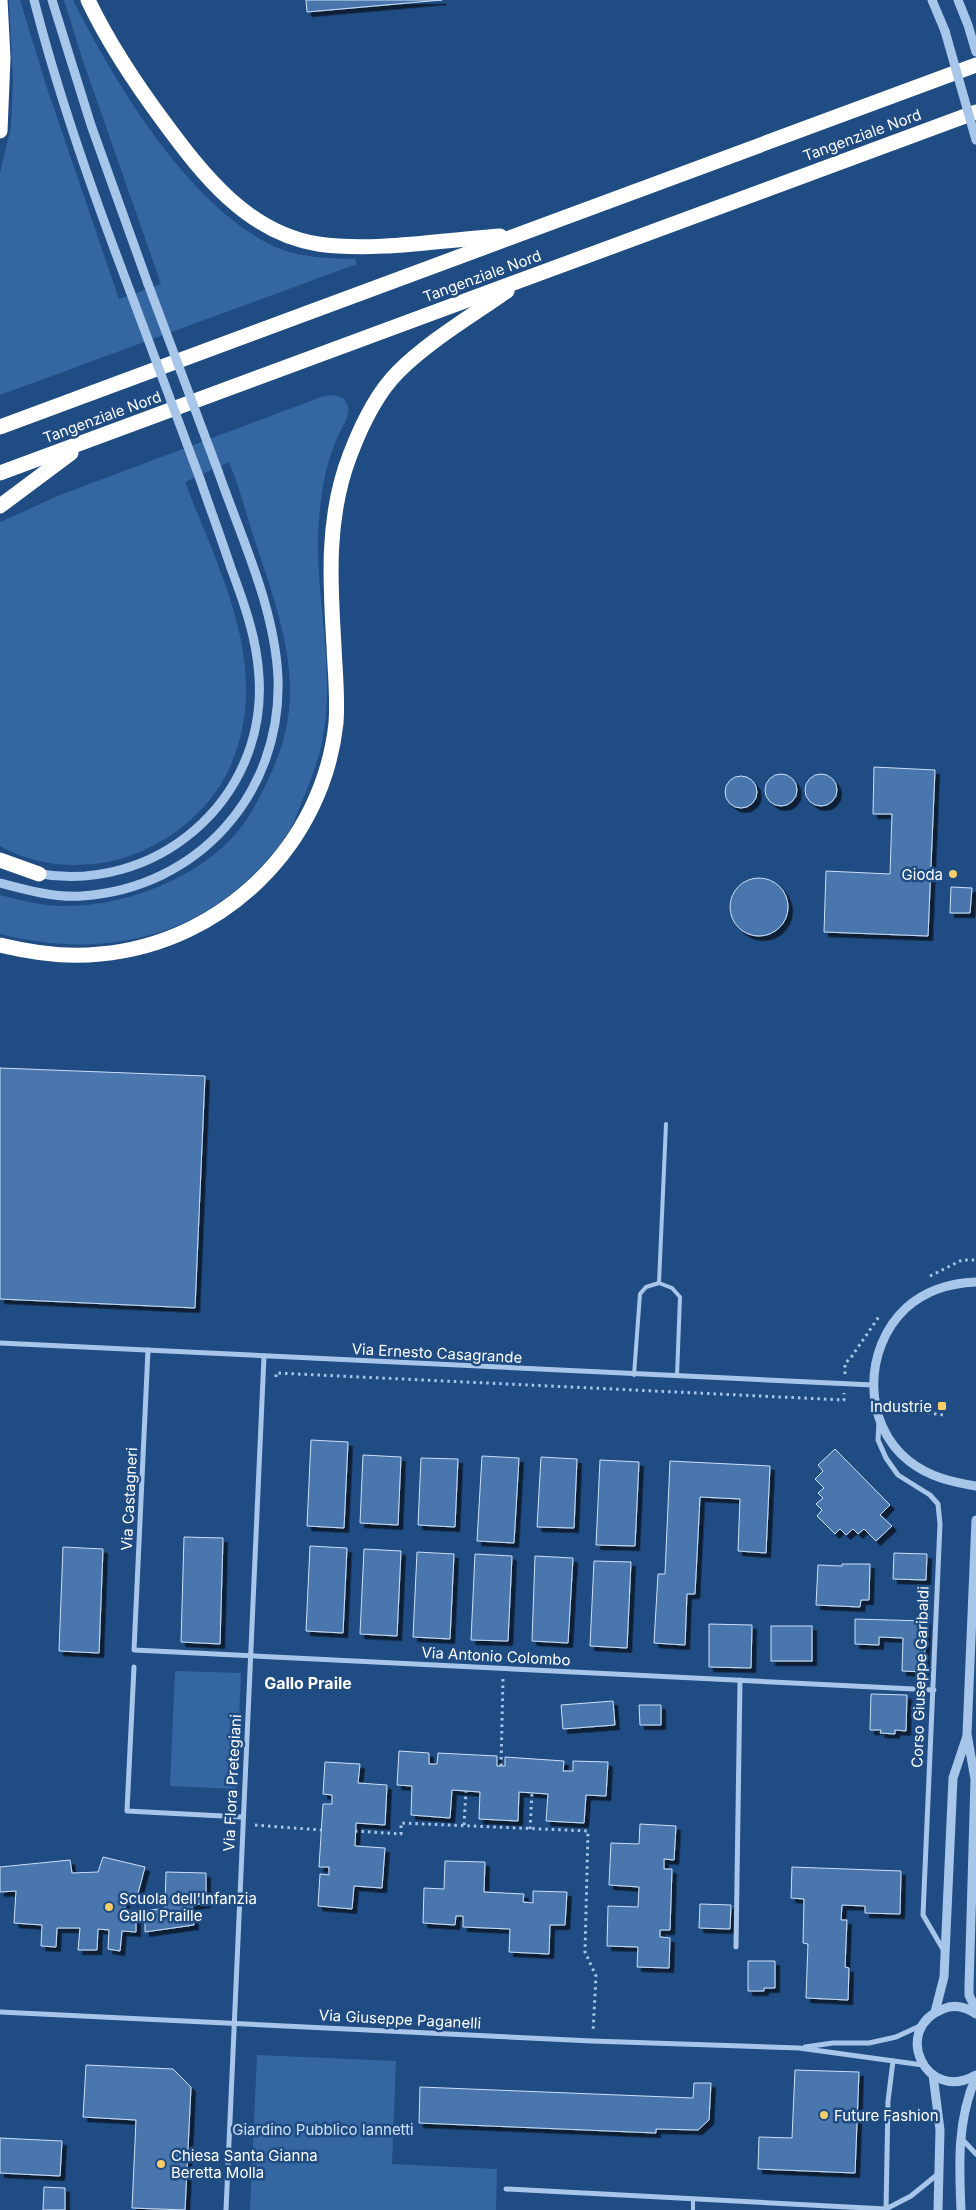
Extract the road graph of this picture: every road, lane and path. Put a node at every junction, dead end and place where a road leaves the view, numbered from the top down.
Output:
1 (0, 0) edge
2 (34, 0) edge
3 (52, 0) edge
4 (88, 0) edge
5 (932, 0) edge
6 (958, 0) edge
7 (976, 52) edge
8 (976, 66) edge
9 (976, 112) edge
10 (0, 131) edge
11 (976, 140) edge
12 (518, 234) junction
13 (524, 279) junction
14 (0, 427) edge
15 (85, 442) junction
16 (0, 473) edge
17 (0, 506) edge
18 (0, 860) edge
19 (0, 867) edge
20 (39, 874) junction
21 (0, 883) edge
22 (0, 945) edge
23 (666, 1124) dead end
24 (976, 1260) edge
25 (928, 1277) dead end
26 (976, 1282) edge
27 (659, 1283) junction
28 (887, 1308) dead end
29 (0, 1343) edge
30 (148, 1350) junction
31 (264, 1356) junction
32 (634, 1375) junction
33 (676, 1376) junction
34 (276, 1383) dead end
35 (844, 1384) junction
36 (873, 1385) junction
37 (876, 1406) junction
38 (943, 1415) dead end
39 (879, 1422) junction
40 (976, 1486) edge
41 (976, 1520) edge
42 (134, 1650) joint
43 (250, 1656) junction
44 (134, 1667) dead end
45 (504, 1669) junction
46 (740, 1680) junction
47 (934, 1690) junction
48 (967, 1734) junction
49 (501, 1766) dead end
50 (466, 1791) dead end
51 (532, 1793) dead end
52 (255, 1815) dead end
53 (242, 1817) junction
54 (255, 1825) junction
55 (464, 1825) junction
56 (530, 1828) junction
57 (321, 1830) dead end
58 (356, 1831) dead end
59 (254, 1834) dead end
60 (973, 1946) edge
61 (736, 1948) dead end
62 (945, 1953) junction
63 (0, 2012) edge
64 (935, 2012) junction
65 (976, 2012) edge
66 (234, 2024) junction
67 (922, 2026) junction
68 (592, 2041) junction
69 (799, 2048) junction
70 (893, 2061) junction
71 (923, 2065) junction
72 (933, 2075) junction
73 (976, 2076) edge
74 (961, 2137) junction
75 (976, 2154) edge
76 (938, 2174) junction
77 (506, 2189) dead end
78 (693, 2200) junction
79 (226, 2210) edge
80 (692, 2210) edge
81 (886, 2210) edge
82 (938, 2210) edge
83 (961, 2210) edge

1 - 10 highway
2 - 20 street, bridge
3 - 21 street, bridge
4 - 12 highway
5 - 11 street, bridge
6 - 7 street
8 - 12 highway, Tangenziale Nord
9 - 13 highway, Tangenziale Nord
12 - 14 highway, Tangenziale Nord
13 - 15 highway, Tangenziale Nord
13 - 22 highway
15 - 16 highway, Tangenziale Nord
15 - 17 highway
18 - 20 highway
19 - 20 street
23 - 27 lane
24 - 25 path
26 - 36 street, Corso Giuseppe Garibaldi
27 - 32 lane
27 - 33 lane
28 - 35 path
29 - 30 street, Via Ernesto Casagrande
30 - 31 street, Via Ernesto Casagrande
30 - 42 street, Via Castagneri
31 - 32 street, Via Ernesto Casagrande
31 - 43 street, Via Flora Pretegiani
32 - 33 street, Via Ernesto Casagrande
33 - 35 street, Via Ernesto Casagrande
34 - 35 path
35 - 36 street, Via Ernesto Casagrande
36 - 37 street, Corso Giuseppe Garibaldi
37 - 38 path
37 - 39 street, Corso Giuseppe Garibaldi
39 - 40 street, Corso Giuseppe Garibaldi
39 - 47 street, Corso Giuseppe Garibaldi
41 - 48 street
42 - 43 street, Via Antonio Colombo
43 - 45 street, Via Antonio Colombo
43 - 53 street, Via Flora Pretegiani
44 - 53 street
45 - 46 street, Via Antonio Colombo
45 - 49 path
46 - 47 street, Via Antonio Colombo
46 - 61 street
47 - 62 street, Corso Giuseppe Garibaldi
48 - 60 street
48 - 62 street
50 - 55 path
51 - 56 path
52 - 54 path
53 - 66 street, Via Flora Pretegiani
54 - 57 path
54 - 59 path
55 - 56 path
55 - 58 path
56 - 68 path
60 - 65 street
62 - 64 street
63 - 66 street, Via Giuseppe Paganelli
64 - 65 street
64 - 67 street
66 - 68 street, Via Giuseppe Paganelli
66 - 79 street, Via Flora Pretegiani
67 - 69 street, Via Giuseppe Paganelli
67 - 71 street
68 - 69 street, Via Giuseppe Paganelli
69 - 70 street, Via Giuseppe Paganelli
70 - 71 street, Via Giuseppe Paganelli
70 - 81 street
71 - 72 street
72 - 73 street
72 - 76 street
73 - 74 street
74 - 75 street
74 - 83 street
76 - 81 street
76 - 82 street
77 - 78 street
78 - 80 lane
78 - 81 street

